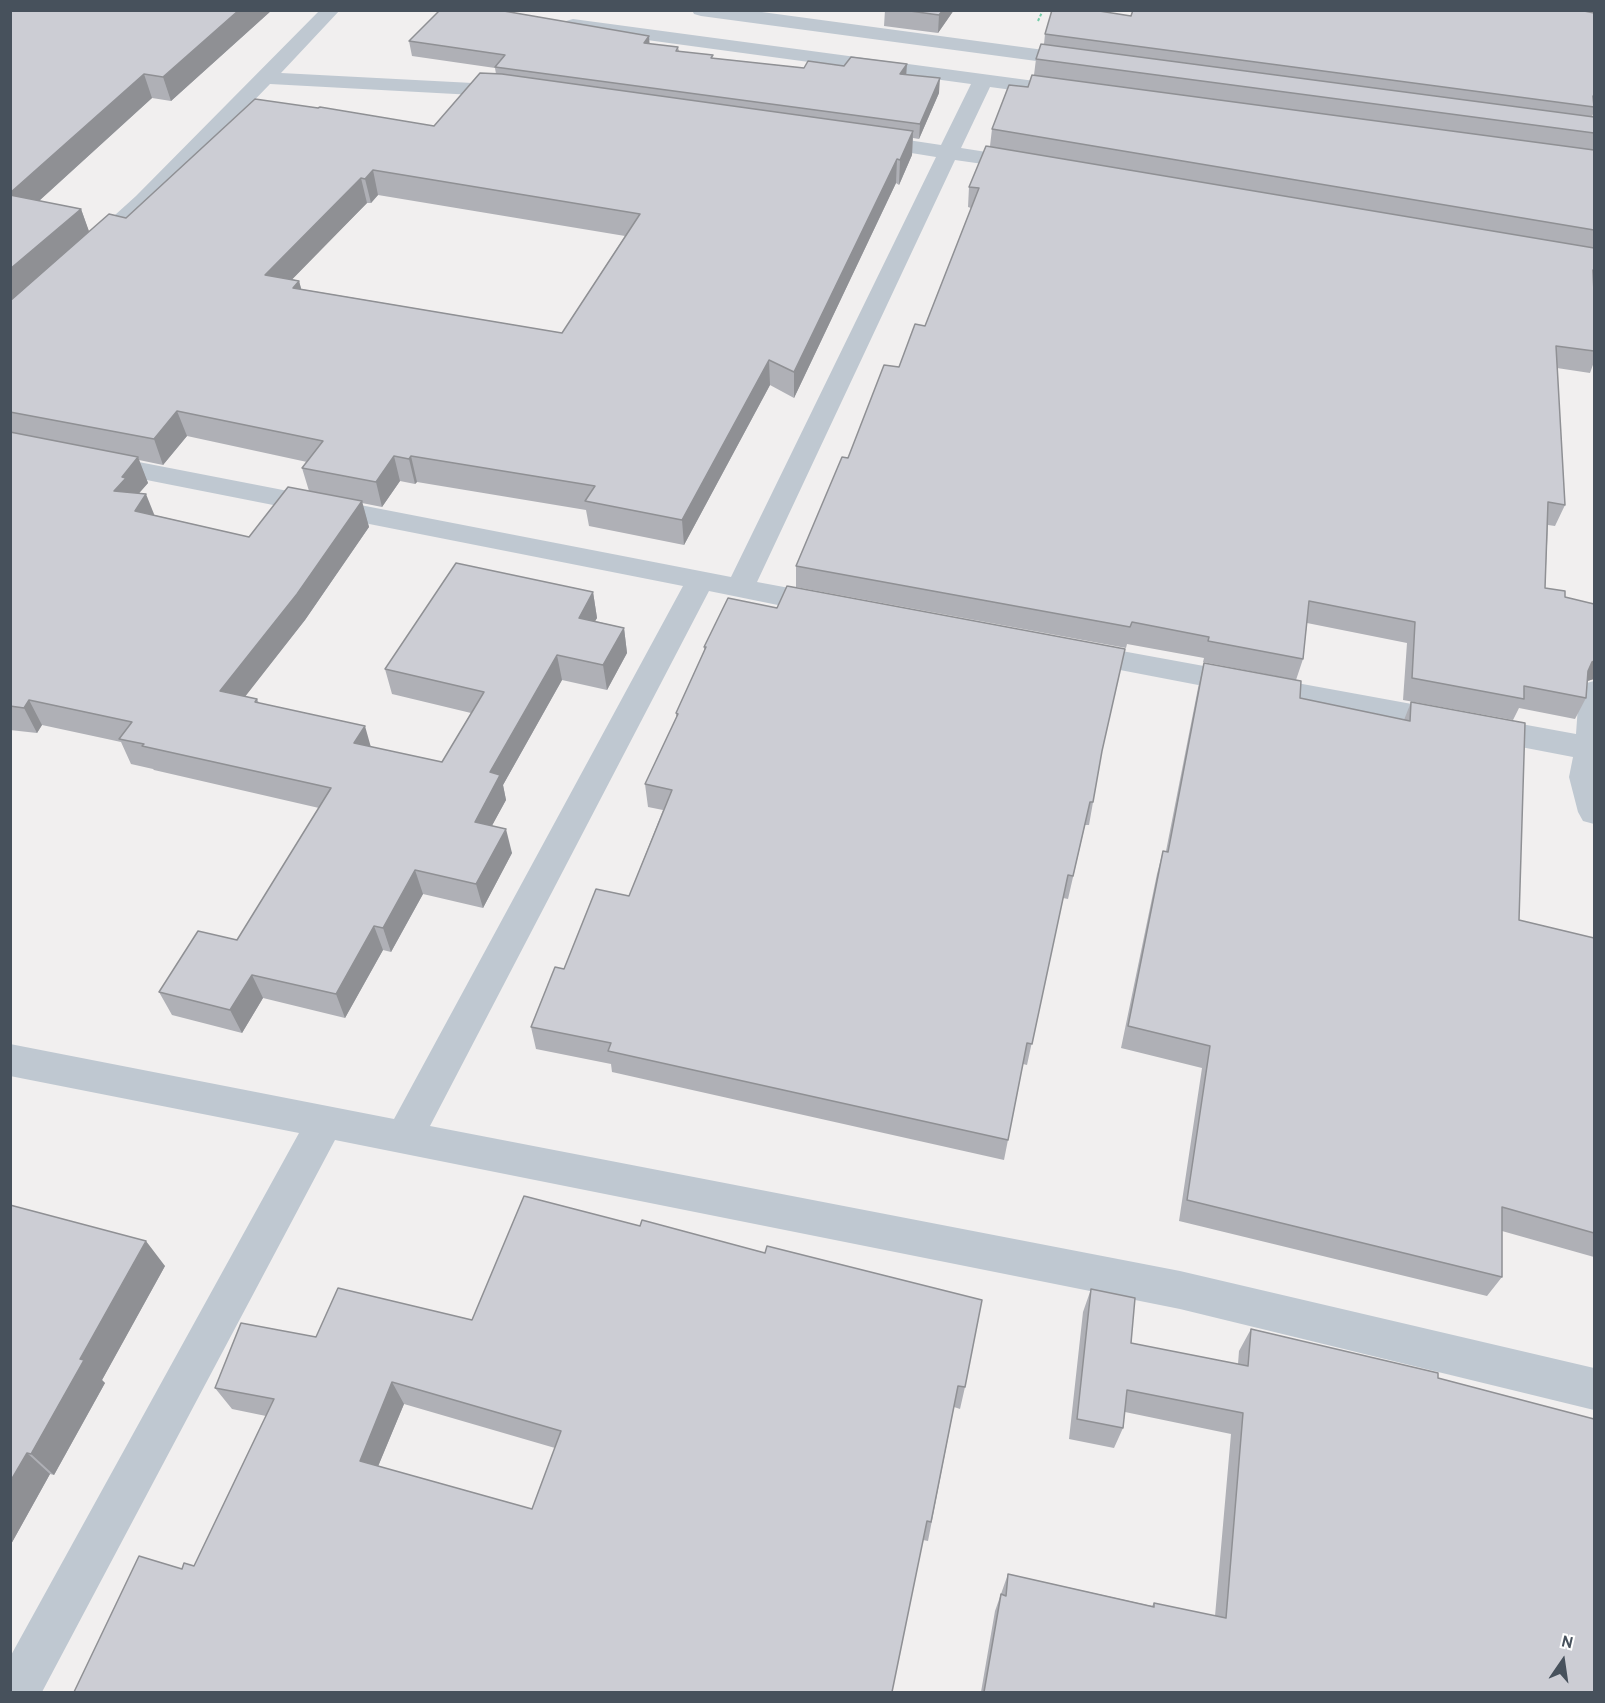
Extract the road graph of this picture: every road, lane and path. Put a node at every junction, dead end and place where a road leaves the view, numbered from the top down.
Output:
1 (331, 10) edge
2 (701, 10) edge
3 (871, 10) edge
4 (556, 22) edge
5 (859, 32) junction
6 (1100, 64) edge
7 (265, 78) junction
8 (983, 80) junction
9 (530, 93) edge
10 (1087, 94) edge
11 (844, 137) edge
12 (949, 152) junction
13 (1043, 167) edge
14 (73, 265) edge
15 (10, 445) edge
16 (700, 582) junction
17 (739, 589) junction
18 (855, 611) edge
19 (1053, 648) edge
20 (1594, 692) edge
21 (1593, 749) edge
22 (1594, 812) edge
23 (10, 1060) edge
24 (326, 1122) junction
25 (404, 1137) junction
26 (1594, 1389) edge
27 (17, 1692) edge

1 - 7 street
2 - 5 street
3 - 5 street
4 - 8 street
5 - 6 street
7 - 9 street
7 - 14 street
8 - 10 street
8 - 12 street
11 - 12 street
12 - 13 street
12 - 17 street
15 - 16 street
16 - 17 street
16 - 25 street
17 - 18 street
19 - 21 street
20 - 21 street
21 - 22 street
23 - 24 street
24 - 25 street
24 - 27 street
25 - 26 street

